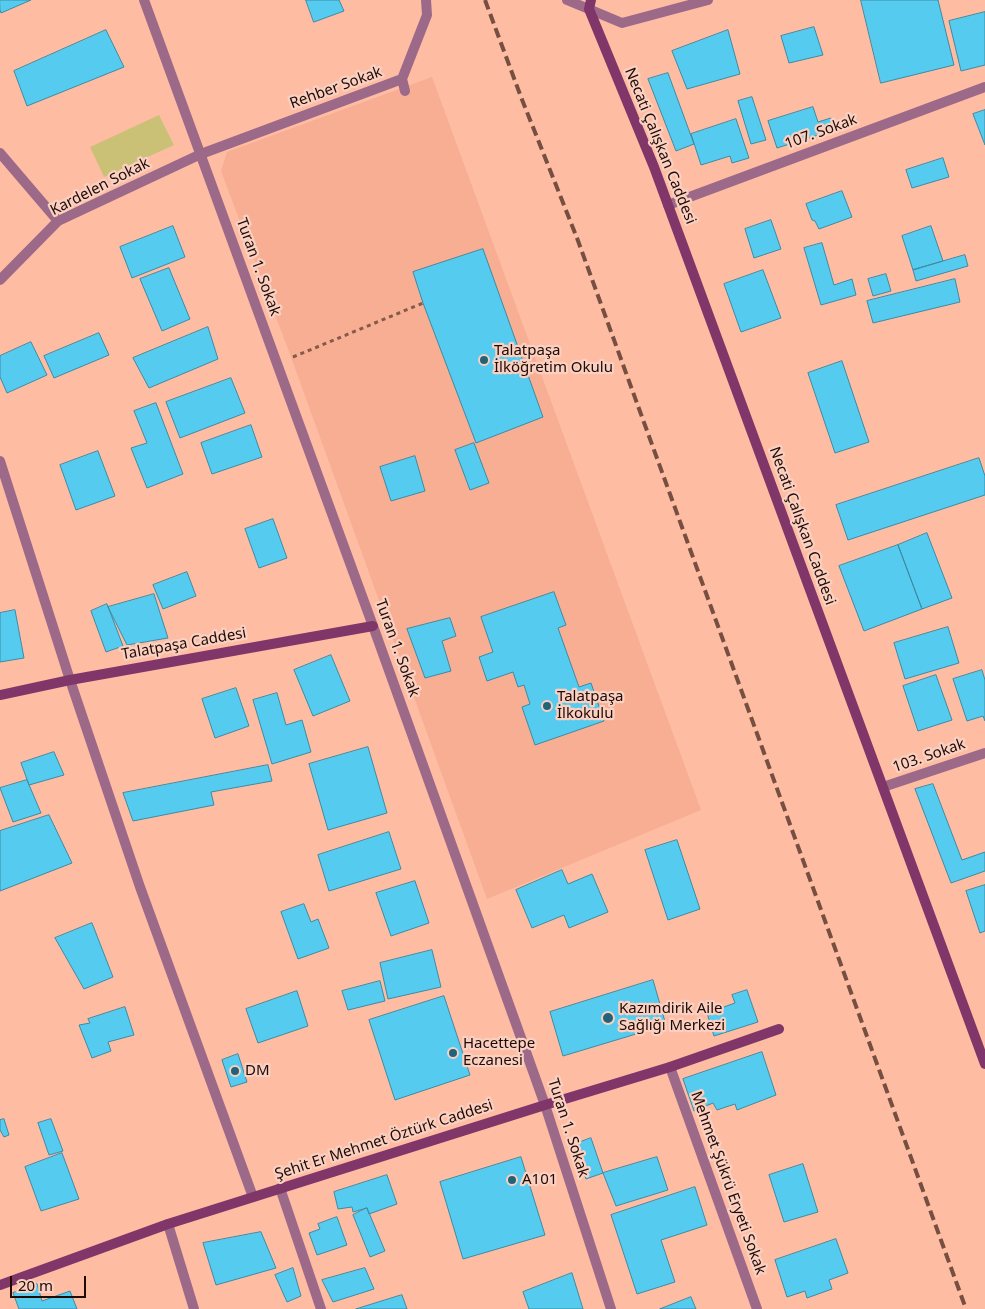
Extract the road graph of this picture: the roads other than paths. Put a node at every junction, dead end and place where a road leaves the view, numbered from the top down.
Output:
1 (144, 0) edge
2 (426, 0) edge
3 (567, 0) edge
4 (708, 0) edge
5 (590, 5) edge
6 (402, 79) junction
7 (985, 87) edge
8 (405, 91) dead end
9 (0, 153) edge
10 (201, 154) junction
11 (668, 205) junction
12 (58, 221) junction
13 (0, 280) edge
14 (0, 461) edge
15 (373, 626) junction
16 (70, 680) junction
17 (0, 695) edge
18 (985, 753) edge
19 (883, 787) junction
20 (779, 1029) dead end
21 (985, 1064) edge
22 (670, 1067) junction
23 (545, 1105) junction
24 (280, 1188) junction
25 (253, 1197) junction
26 (168, 1224) junction
27 (0, 1284) edge
28 (194, 1309) edge
29 (321, 1309) edge
30 (611, 1309) edge
31 (757, 1309) edge

1 - 10 street, Turan 1. Sokak
2 - 6 street, Rehber Sokak
3 - 5 street
4 - 5 street
5 - 11 street, Necati Çalışkan Caddesi
6 - 8 street
6 - 10 street, Rehber Sokak
7 - 11 street, 107. Sokak
9 - 12 street
10 - 12 street, Kardelen Sokak
10 - 15 street, Turan 1. Sokak
11 - 19 street, Necati Çalışkan Caddesi
12 - 13 street, Kardelen Sokak
14 - 16 street
15 - 16 street, Talatpaşa Caddesi
15 - 23 street, Turan 1. Sokak
16 - 17 street, Talatpaşa Caddesi
16 - 25 street
18 - 19 street, 103. Sokak
19 - 21 street, Necati Çalışkan Caddesi
20 - 22 street, Şehit Er Mehmet Öztürk Caddesi
22 - 23 street, Şehit Er Mehmet Öztürk Caddesi
22 - 31 street, Mehmet Şükrü Eryeti Sokak
23 - 24 street, Şehit Er Mehmet Öztürk Caddesi
23 - 30 street, Turan 1. Sokak
24 - 25 street, Şehit Er Mehmet Öztürk Caddesi
24 - 29 street
25 - 26 street, Şehit Er Mehmet Öztürk Caddesi
26 - 27 street, Şehit Er Mehmet Öztürk Caddesi
26 - 28 street

